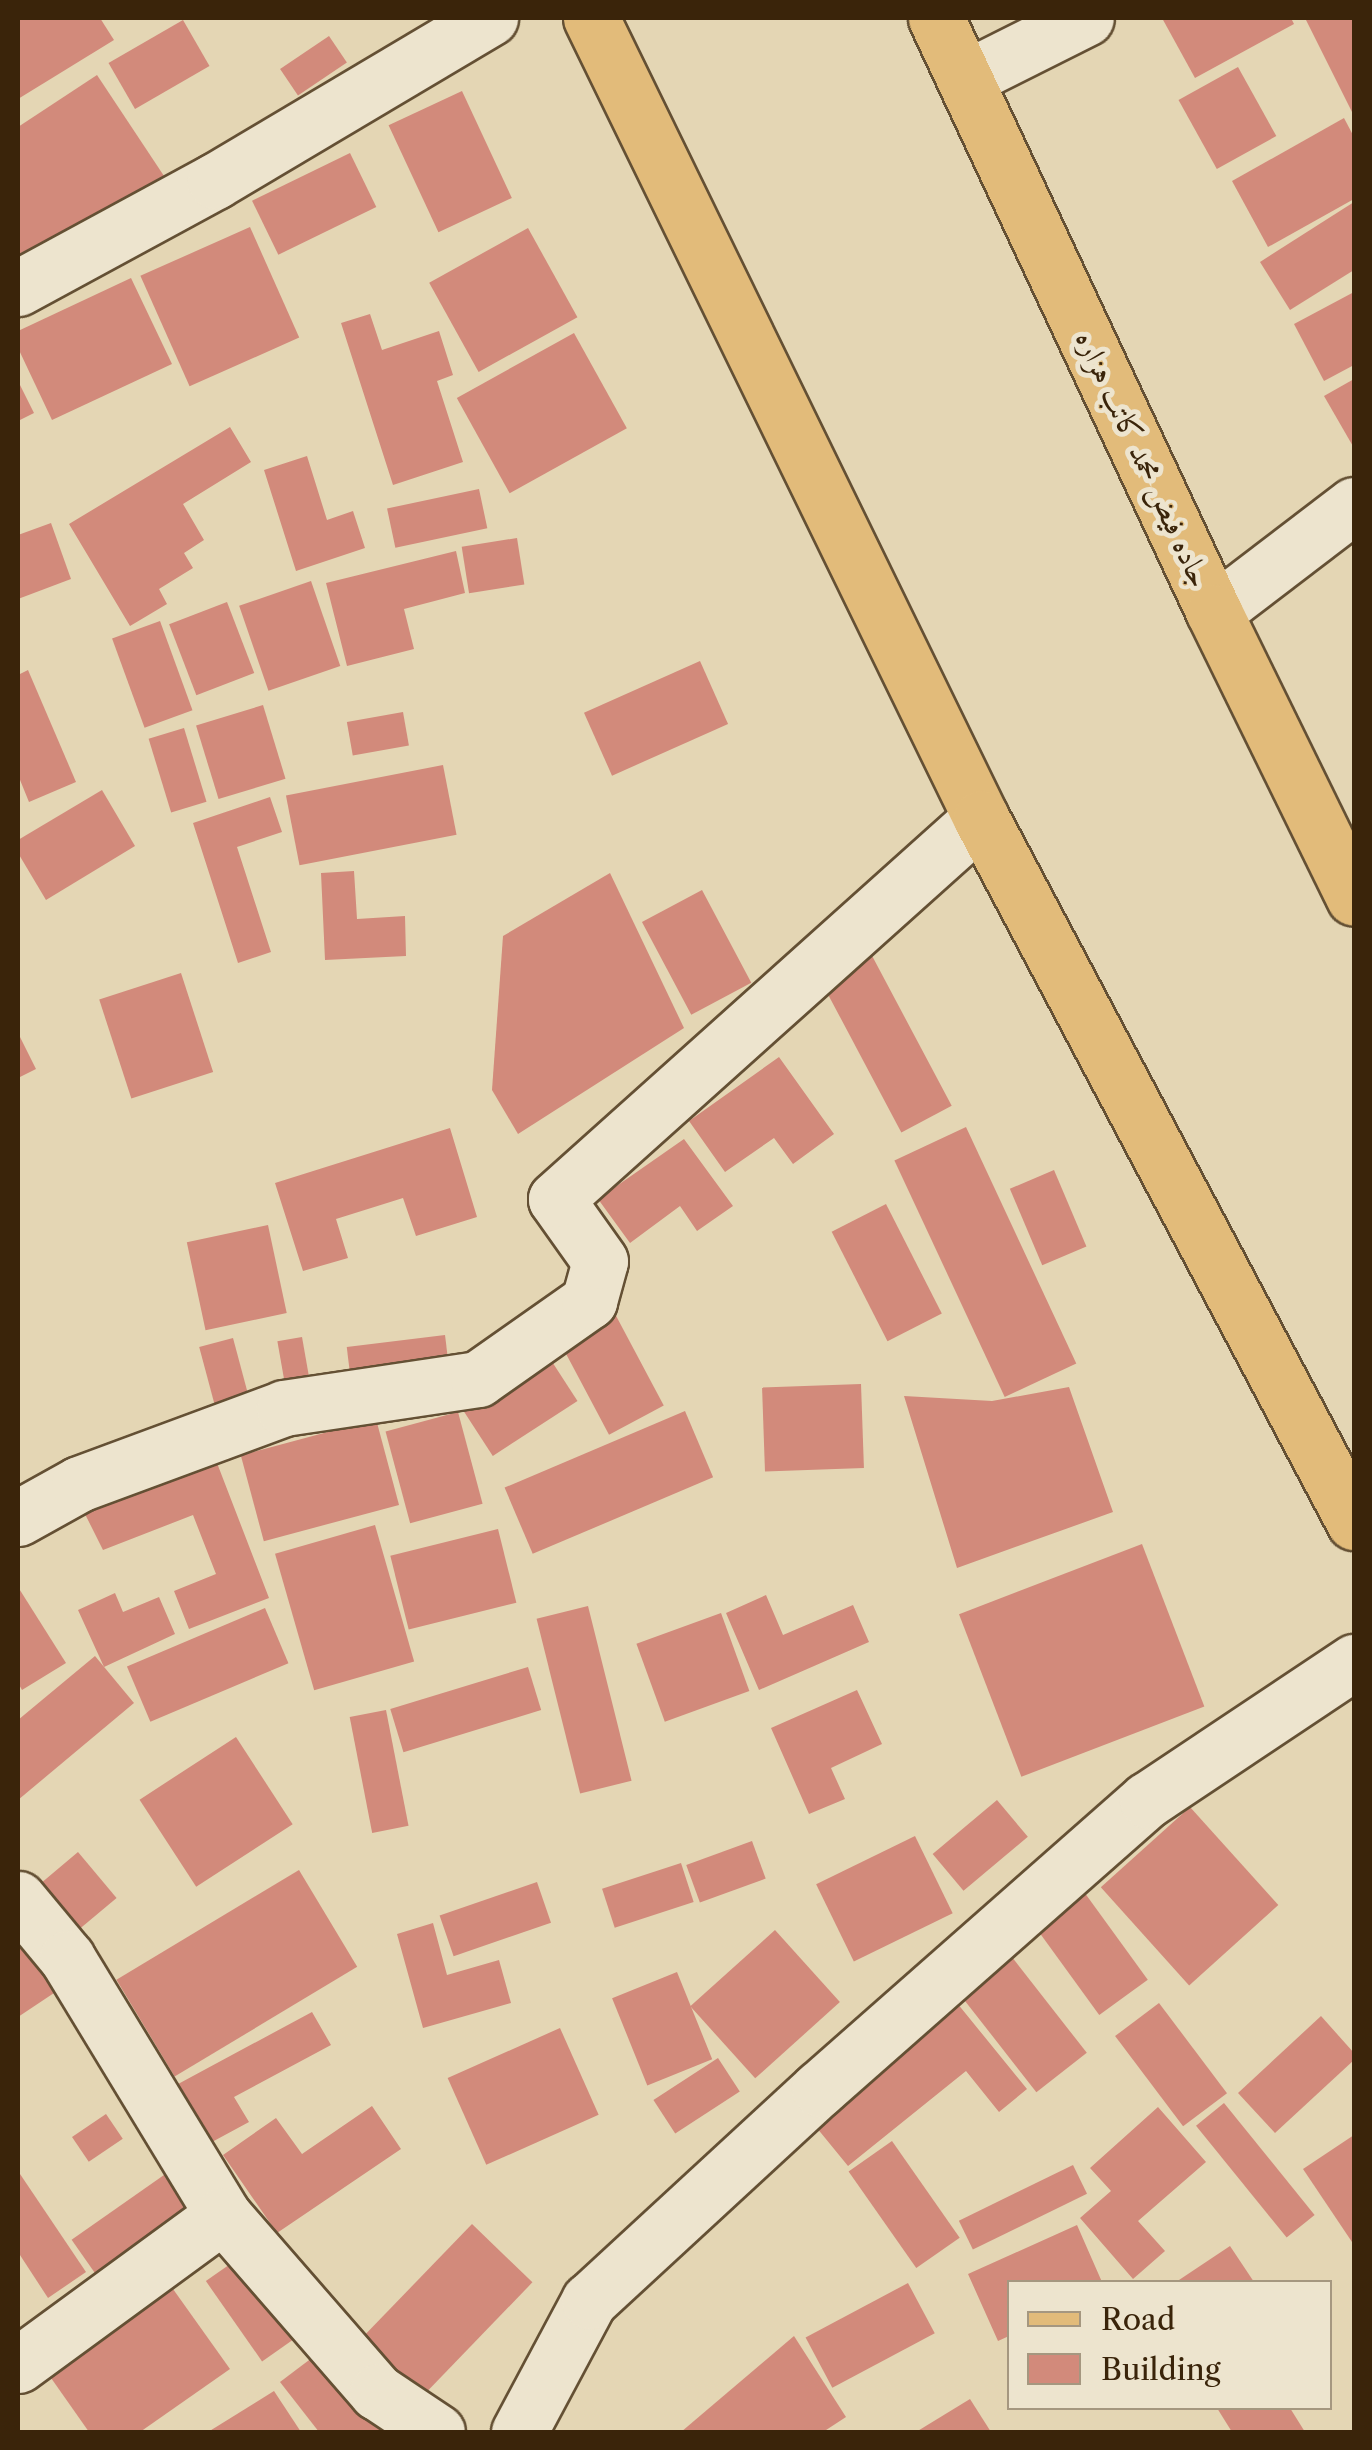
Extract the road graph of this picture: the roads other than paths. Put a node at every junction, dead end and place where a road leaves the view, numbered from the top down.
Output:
1 (490, 18) edge
2 (592, 18) edge
3 (936, 18) edge
4 (1086, 18) edge
5 (966, 78) junction
6 (18, 288) edge
7 (1354, 505) edge
8 (1214, 612) junction
9 (981, 818) junction
10 (1354, 898) edge
11 (18, 1518) edge
12 (1354, 1522) edge
13 (1354, 1662) edge
14 (18, 1899) edge
15 (223, 2215) junction
16 (18, 2365) edge
17 (438, 2432) edge
18 (519, 2432) edge

1 - 6 street
2 - 9 main road
3 - 5 main road, جاده فیض محمد کاتب هزاره
4 - 5 street
5 - 8 main road, جاده فیض محمد کاتب هزاره
7 - 8 street
8 - 10 main road, جاده فیض محمد کاتب هزاره
9 - 11 street
9 - 12 main road
13 - 18 street
14 - 15 street
15 - 16 street
15 - 17 street

